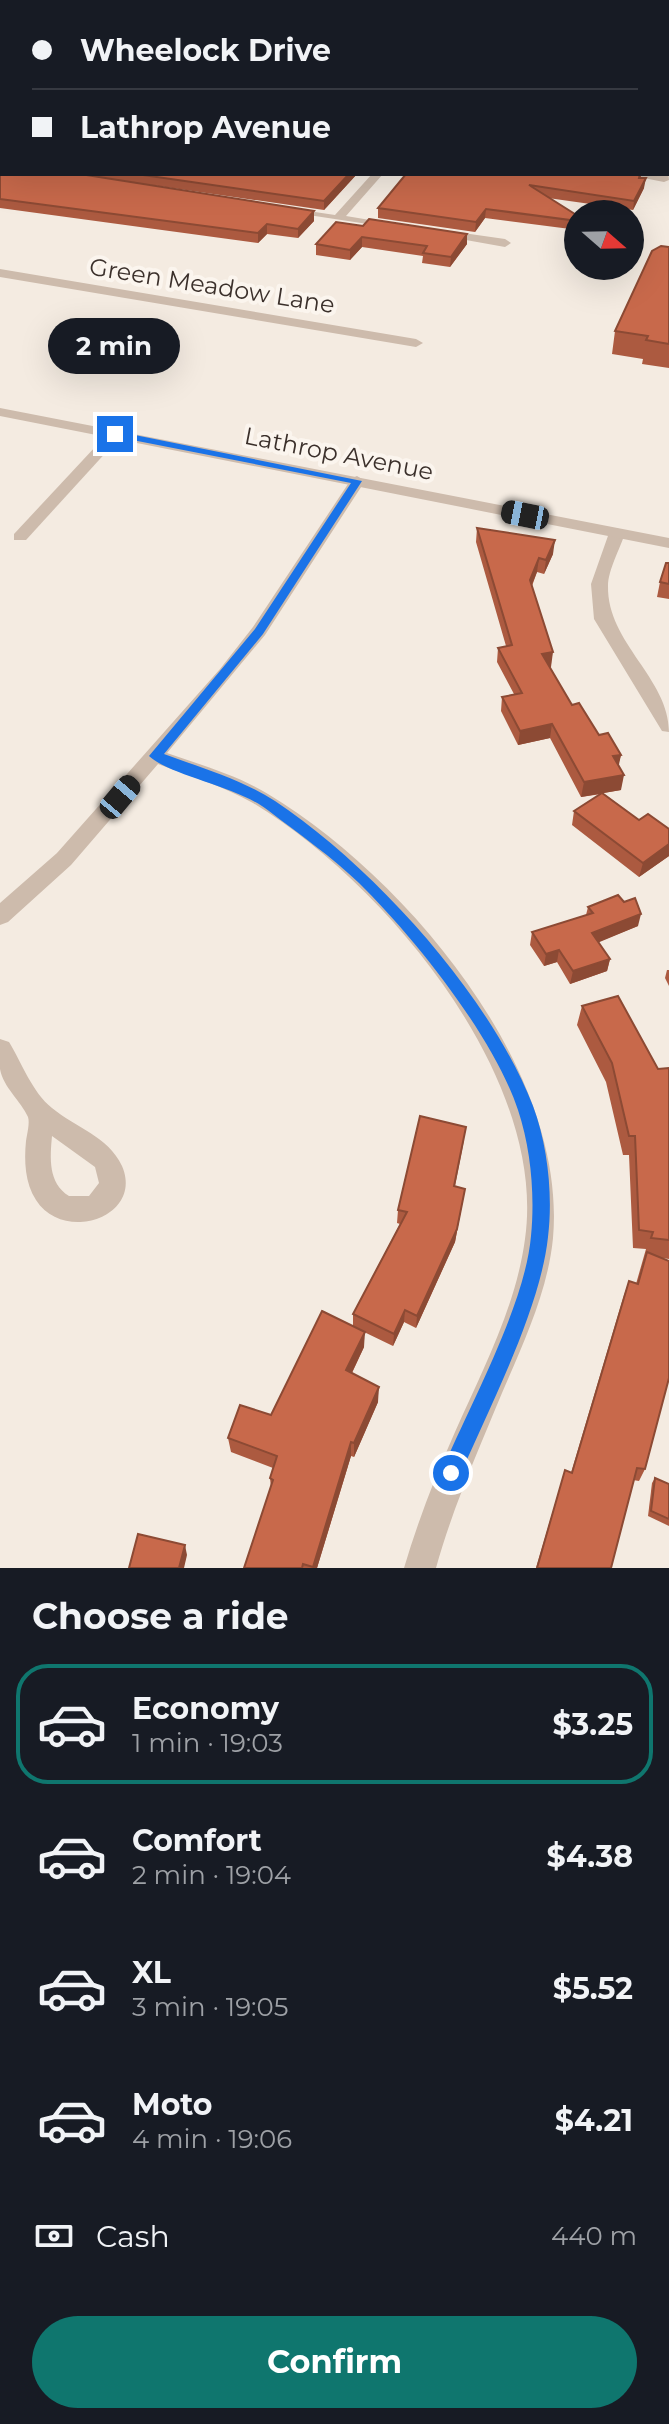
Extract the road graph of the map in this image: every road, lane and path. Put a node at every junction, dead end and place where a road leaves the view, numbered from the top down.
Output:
1 (376, 176) edge
2 (277, 210) edge
3 (338, 218) junction
4 (399, 227) edge
5 (429, 232) edge
6 (505, 243) dead end
7 (0, 273) edge
8 (416, 343) dead end
9 (0, 412) edge
10 (115, 434) junction
11 (357, 481) junction
12 (617, 533) junction
13 (20, 537) dead end
14 (669, 543) edge
15 (669, 726) edge
16 (155, 756) junction
17 (0, 916) edge
18 (0, 1049) edge
19 (42, 1115) dead end
20 (420, 1568) edge

1 - 3 street
2 - 3 street
3 - 4 street
5 - 6 street
7 - 8 street, Green Meadow Lane
9 - 10 street, Lathrop Avenue
10 - 11 street, Lathrop Avenue
10 - 13 street
11 - 12 street, Lathrop Avenue
11 - 16 street
12 - 14 street, Lathrop Avenue
12 - 15 street
16 - 17 street
16 - 20 street
18 - 19 street

